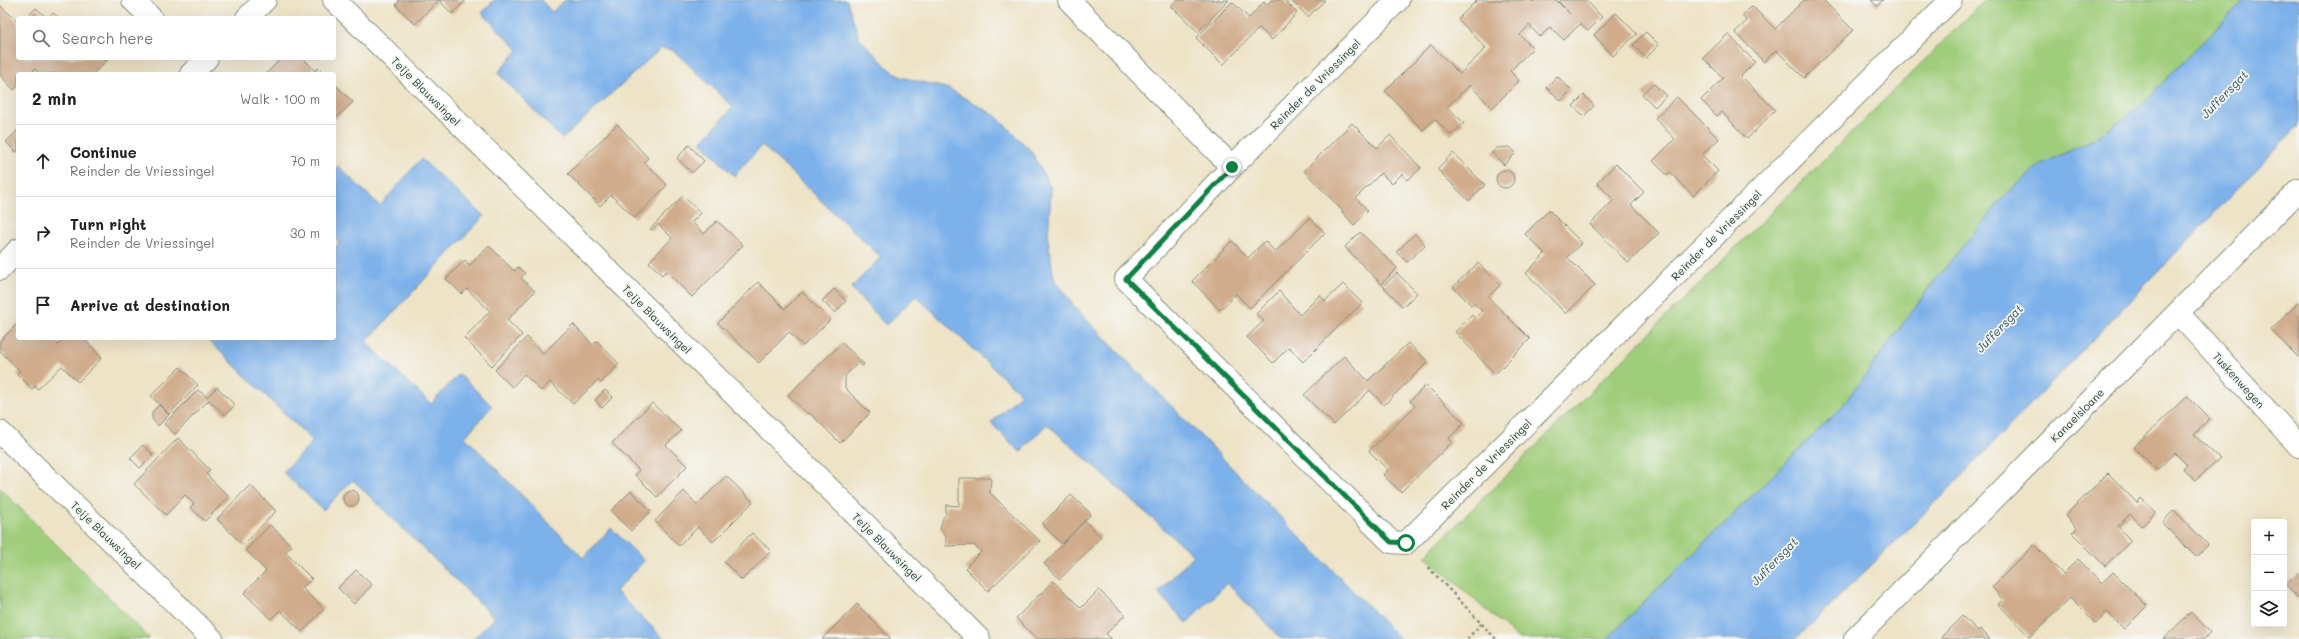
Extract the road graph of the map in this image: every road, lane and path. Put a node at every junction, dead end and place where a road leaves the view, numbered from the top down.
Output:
1 (133, 0) edge
2 (265, 0) edge
3 (334, 0) edge
4 (1069, 0) edge
5 (1398, 0) edge
6 (1951, 0) edge
7 (149, 16) edge
8 (249, 16) edge
9 (1232, 167) junction
10 (2299, 190) edge
11 (16, 252) edge
12 (0, 269) edge
13 (2178, 313) junction
14 (0, 432) edge
15 (2299, 446) edge
16 (1406, 543) junction
17 (1481, 624) junction
18 (212, 639) edge
19 (978, 639) edge
20 (1467, 639) edge
21 (1496, 639) edge
22 (1855, 639) edge

1 - 7 street
2 - 8 street
3 - 19 street, Teije Blauwsingel
4 - 9 street
5 - 9 street, Reinder de Vriessingel
6 - 16 street, Reinder de Vriessingel
9 - 16 street, Reinder de Vriessingel
10 - 13 street, Kanaelsloane
11 - 12 street
13 - 15 street, Tuskenwegen
13 - 22 street, Kanaelsloane
14 - 18 street, Teije Blauwsingel
16 - 17 path
17 - 20 path
17 - 21 path

